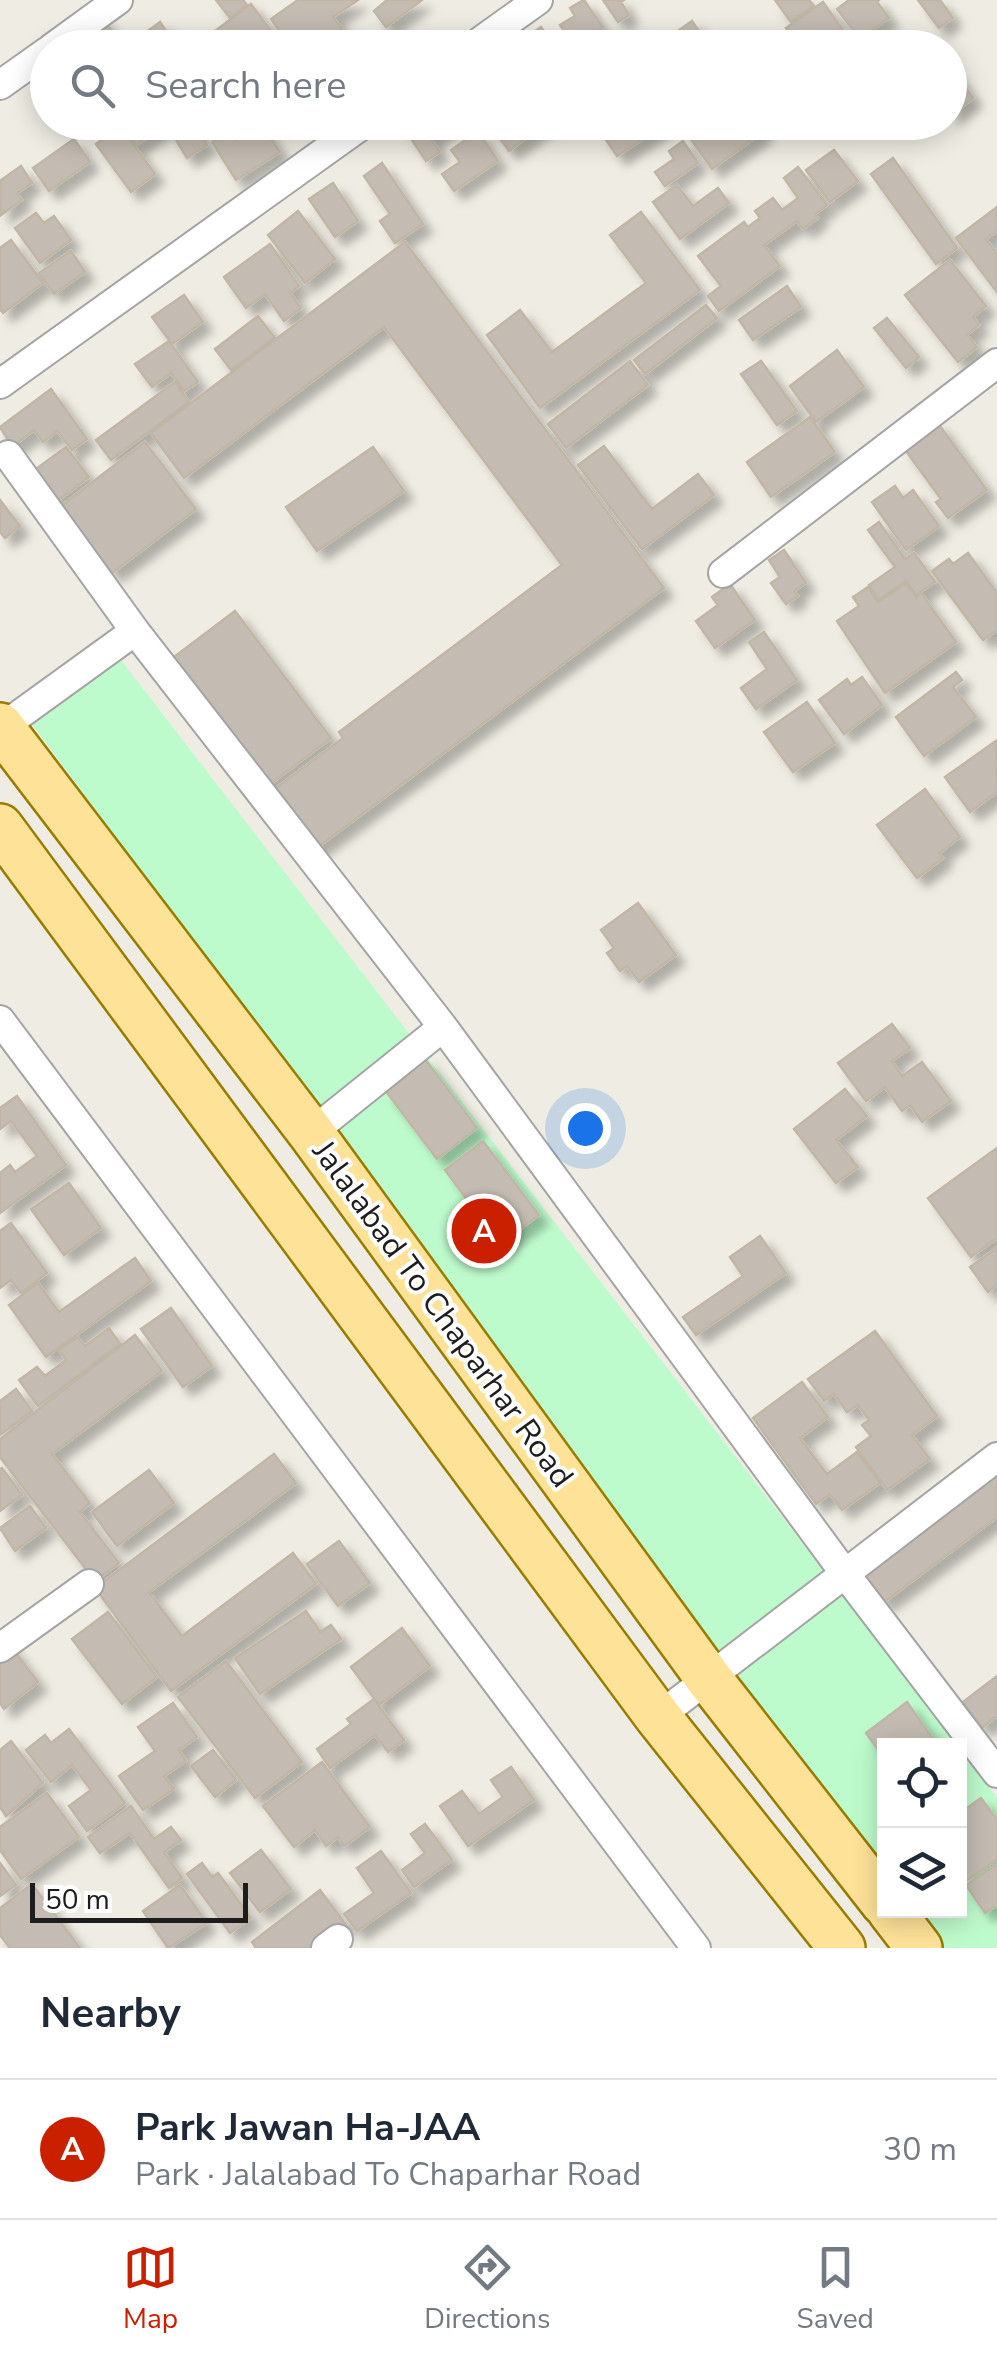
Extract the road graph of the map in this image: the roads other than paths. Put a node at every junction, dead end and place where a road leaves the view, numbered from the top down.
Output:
1 (118, 0) edge
2 (538, 0) edge
3 (76, 30) edge
4 (496, 30) edge
5 (30, 64) edge
6 (0, 86) edge
7 (341, 140) edge
8 (997, 363) edge
9 (0, 384) edge
10 (8, 454) dead end
11 (723, 573) dead end
12 (134, 631) junction
13 (0, 727) edge
14 (0, 827) edge
15 (0, 1020) edge
16 (442, 1026) junction
17 (312, 1132) junction
18 (997, 1458) edge
19 (846, 1574) junction
20 (89, 1584) dead end
21 (0, 1648) edge
22 (709, 1679) junction
23 (658, 1717) junction
24 (997, 1773) edge
25 (877, 1894) edge
26 (896, 1918) edge
27 (696, 1948) edge
28 (842, 1948) edge
29 (920, 1948) edge

1 - 3 street
2 - 4 street
5 - 6 street
7 - 9 street
8 - 11 street
10 - 12 street
12 - 13 street
12 - 16 street
13 - 17 main road, Jalalabad To Chaparhar Road
14 - 23 main road, Jalalabad To Chaparhar Road
15 - 27 street
16 - 17 street
16 - 19 street
17 - 22 main road, Jalalabad To Chaparhar Road
18 - 19 street
19 - 22 street
19 - 24 street
20 - 21 street
22 - 23 street
22 - 25 main road, Jalalabad To Chaparhar Road
23 - 28 main road, Jalalabad To Chaparhar Road
26 - 29 main road

